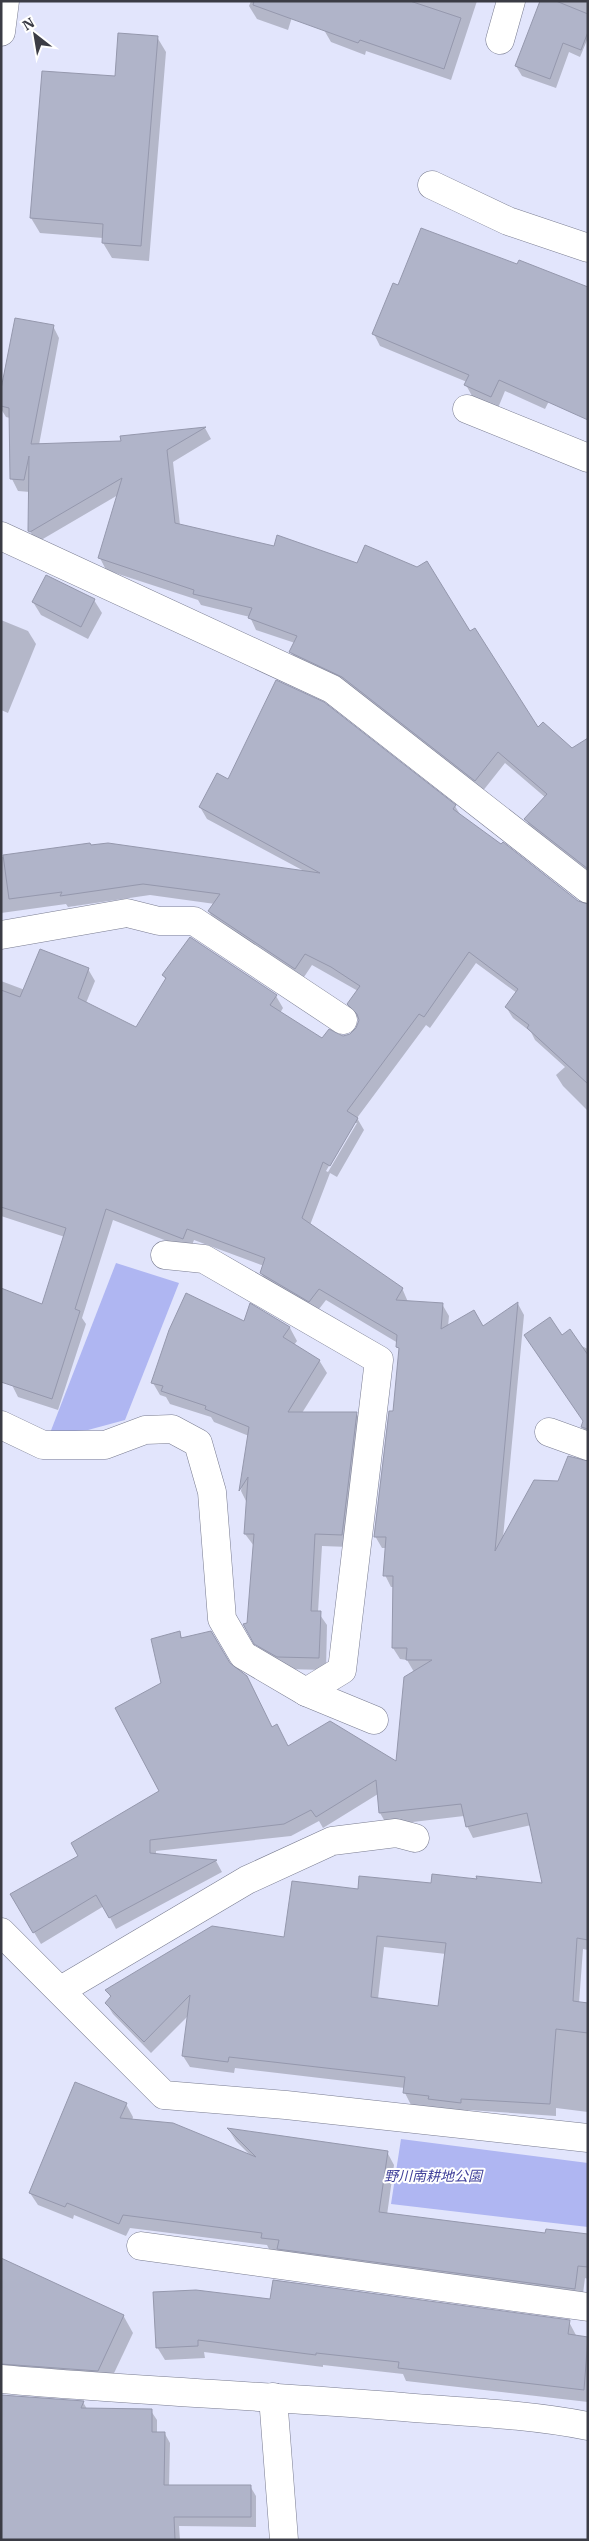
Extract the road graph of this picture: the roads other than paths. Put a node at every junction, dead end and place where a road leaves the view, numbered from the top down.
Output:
1 (5, 1) edge
2 (511, 1) edge
3 (1, 32) edge
4 (500, 40) dead end
5 (432, 185) dead end
6 (588, 248) edge
7 (467, 409) dead end
8 (588, 458) edge
9 (1, 536) edge
10 (588, 889) edge
11 (1, 935) edge
12 (343, 1020) dead end
13 (165, 1255) dead end
14 (1, 1425) edge
15 (549, 1432) dead end
16 (588, 1446) edge
17 (306, 1692) junction
18 (374, 1720) dead end
19 (414, 1838) dead end
20 (1, 1932) edge
21 (61, 1990) junction
22 (588, 2138) edge
23 (141, 2246) dead end
24 (588, 2307) edge
25 (1, 2379) edge
26 (273, 2397) junction
27 (588, 2426) edge
28 (284, 2540) edge

1 - 3 street
2 - 4 street
5 - 6 street
7 - 8 street
9 - 10 street
11 - 12 street
13 - 17 street
14 - 17 street
15 - 16 street
17 - 18 street
19 - 21 street
20 - 21 street
21 - 22 street
23 - 24 street
25 - 26 street
26 - 27 street
26 - 28 street

